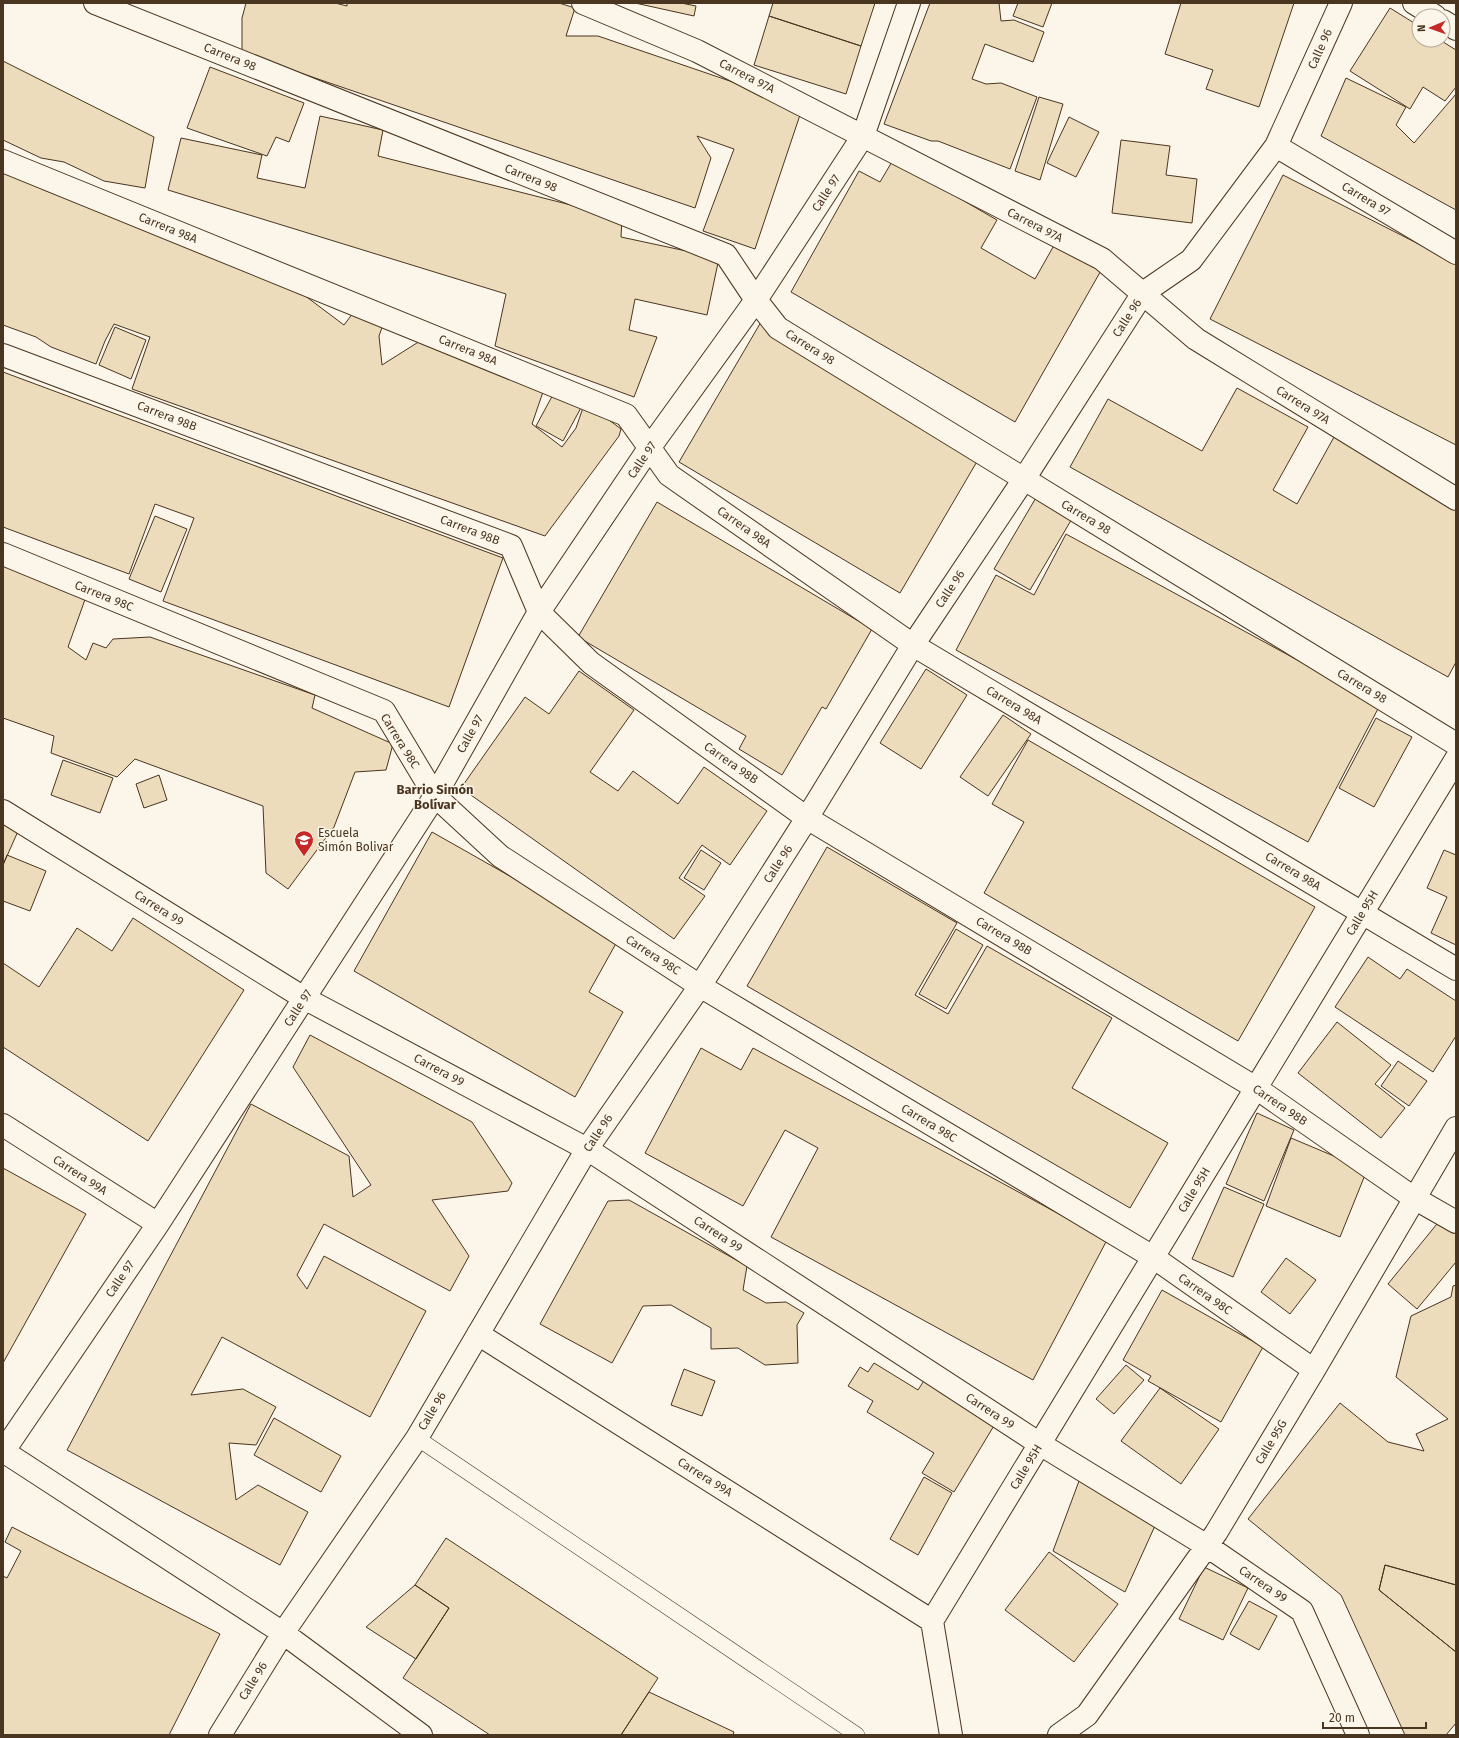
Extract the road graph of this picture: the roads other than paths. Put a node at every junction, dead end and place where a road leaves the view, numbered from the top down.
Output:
1 (95, 3) edge
2 (583, 3) edge
3 (909, 3) edge
4 (1341, 3) edge
5 (863, 136) junction
6 (1276, 146) junction
7 (3, 160) edge
8 (1456, 253) edge
9 (1143, 293) junction
10 (756, 300) junction
11 (3, 354) edge
12 (650, 447) junction
13 (1024, 479) junction
14 (1456, 499) edge
15 (3, 554) edge
16 (539, 612) junction
17 (913, 645) junction
18 (1456, 744) edge
19 (1456, 759) edge
20 (435, 796) junction
21 (3, 811) edge
22 (807, 818) junction
23 (1363, 913) junction
24 (1456, 969) edge
25 (700, 986) junction
26 (304, 998) junction
27 (1256, 1088) junction
28 (3, 1125) edge
29 (1456, 1128) edge
30 (587, 1149) junction
31 (1414, 1198) junction
32 (1456, 1222) edge
33 (158, 1224) junction
34 (1153, 1257) junction
35 (478, 1334) junction
36 (1314, 1370) junction
37 (416, 1438) junction
38 (1040, 1444) junction
39 (3, 1452) edge
40 (1207, 1546) junction
41 (932, 1621) junction
42 (283, 1633) junction
43 (220, 1735) edge
44 (422, 1735) edge
45 (857, 1735) edge
46 (951, 1735) edge
47 (1059, 1735) edge
48 (1358, 1735) edge

1 - 10 street, Carrera 98
2 - 5 street, Carrera 97A
3 - 5 street, Calle 97
4 - 6 street, Calle 96
5 - 9 street, Carrera 97A
5 - 10 street, Calle 97
6 - 8 street, Carrera 97
6 - 9 street, Calle 96
7 - 12 street, Carrera 98A
9 - 13 street, Calle 96
9 - 14 street, Carrera 97A
10 - 12 street, Calle 97
10 - 13 street, Carrera 98
11 - 16 street, Carrera 98B
12 - 16 street, Calle 97
12 - 17 street, Carrera 98A
13 - 17 street, Calle 96
13 - 18 street, Carrera 98
15 - 20 street, Carrera 98C
16 - 20 street, Calle 97
16 - 22 street, Carrera 98B
17 - 22 street, Calle 96
17 - 23 street, Carrera 98A
19 - 23 street, Calle 95H
20 - 25 street, Carrera 98C
20 - 26 street, Calle 97
21 - 26 street, Carrera 99
22 - 25 street, Calle 96
22 - 27 street, Carrera 98B
23 - 24 street, Carrera 98A
23 - 27 street, Calle 95H
25 - 30 street, Calle 96
25 - 34 street, Carrera 98C
26 - 30 street, Carrera 99
26 - 33 street, Calle 97
27 - 31 street, Carrera 98B
27 - 34 street, Calle 95H
28 - 33 street, Carrera 99A
29 - 31 street, Calle 95G
30 - 35 street, Calle 96
30 - 38 street, Carrera 99
31 - 32 street, Carrera 98B
31 - 36 street, Calle 95G
33 - 39 street, Calle 97
34 - 36 street, Carrera 98C
34 - 38 street, Calle 95H
35 - 37 street, Calle 96
35 - 41 street, Carrera 99A
36 - 40 street, Calle 95G
37 - 42 street, Calle 96
37 - 45 lane
38 - 40 street, Carrera 99
38 - 41 street, Calle 95H
39 - 42 street
40 - 47 street, Calle 95G
40 - 48 street, Carrera 99
41 - 46 street
42 - 43 street, Calle 96
42 - 44 street

